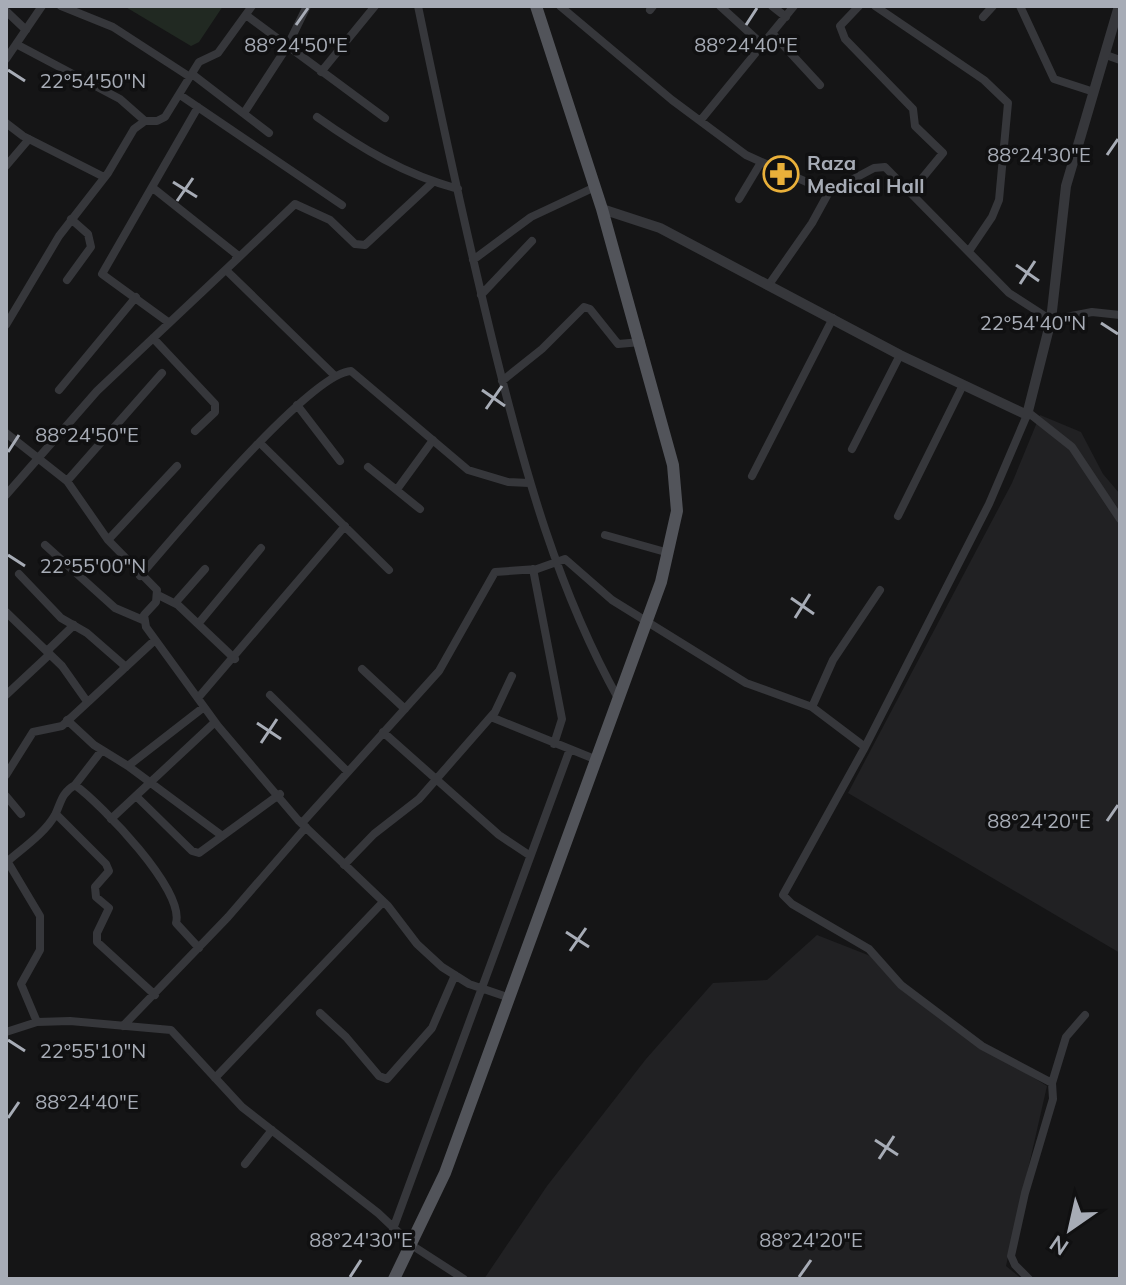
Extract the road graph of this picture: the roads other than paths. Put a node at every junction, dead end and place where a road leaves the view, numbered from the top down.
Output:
1 (42, 6) edge
2 (61, 6) edge
3 (252, 6) edge
4 (307, 6) edge
5 (375, 6) edge
6 (418, 6) edge
7 (536, 6) edge
8 (720, 6) edge
9 (772, 6) edge
10 (794, 6) edge
11 (859, 6) edge
12 (875, 6) edge
13 (993, 6) edge
14 (1020, 6) edge
15 (1119, 6) edge
16 (567, 8) edge
17 (6, 11) edge
18 (246, 15) junction
19 (786, 17) junction
20 (983, 17) dead end
21 (26, 30) junction
22 (773, 34) junction
23 (16, 44) junction
24 (764, 46) junction
25 (287, 47) junction
26 (1106, 55) junction
27 (6, 59) edge
28 (1120, 60) edge
29 (321, 72) junction
30 (191, 76) junction
31 (820, 85) dead end
32 (1094, 92) junction
33 (180, 95) junction
34 (198, 107) junction
35 (244, 113) junction
36 (317, 117) dead end
37 (385, 118) dead end
38 (145, 121) junction
39 (700, 121) junction
40 (6, 123) edge
41 (269, 133) dead end
42 (29, 139) junction
43 (760, 164) junction
44 (6, 166) edge
45 (104, 177) junction
46 (433, 182) junction
47 (595, 187) junction
48 (153, 188) junction
49 (458, 189) junction
50 (829, 192) junction
51 (910, 193) junction
52 (739, 199) dead end
53 (342, 205) dead end
54 (602, 209) junction
55 (71, 219) junction
56 (532, 241) dead end
57 (969, 251) junction
58 (236, 260) junction
59 (473, 260) junction
60 (226, 270) junction
61 (67, 280) dead end
62 (768, 286) junction
63 (481, 295) junction
64 (136, 297) junction
65 (1120, 315) edge
66 (833, 318) junction
67 (1051, 320) junction
68 (168, 322) junction
69 (6, 325) edge
70 (153, 338) junction
71 (641, 342) junction
72 (900, 355) junction
73 (162, 373) dead end
74 (334, 375) junction
75 (502, 381) junction
76 (963, 385) junction
77 (59, 390) dead end
78 (297, 405) junction
79 (1028, 414) junction
80 (195, 431) dead end
81 (6, 433) edge
82 (433, 440) junction
83 (261, 444) junction
84 (852, 449) dead end
85 (39, 458) junction
86 (340, 461) dead end
87 (177, 466) dead end
88 (368, 467) dead end
89 (752, 476) dead end
90 (67, 481) junction
91 (529, 483) junction
92 (398, 488) junction
93 (6, 495) edge
94 (420, 509) dead end
95 (898, 516) dead end
96 (1120, 519) edge
97 (345, 526) junction
98 (605, 535) dead end
99 (108, 540) junction
100 (45, 545) dead end
101 (261, 548) dead end
102 (670, 553) junction
103 (557, 562) junction
104 (205, 569) dead end
105 (533, 569) junction
106 (389, 570) dead end
107 (19, 574) dead end
108 (140, 576) junction
109 (880, 590) dead end
110 (158, 595) junction
111 (175, 603) junction
112 (6, 612) edge
113 (143, 620) junction
114 (648, 620) junction
115 (198, 624) junction
116 (74, 625) junction
117 (155, 640) junction
118 (48, 653) junction
119 (235, 659) junction
120 (126, 667) junction
121 (362, 669) dead end
122 (512, 676) dead end
123 (6, 695) edge
124 (270, 695) dead end
125 (198, 698) junction
126 (86, 700) junction
127 (620, 701) junction
128 (204, 707) junction
129 (812, 707) junction
130 (405, 709) junction
131 (491, 717) junction
132 (67, 720) junction
133 (215, 722) junction
134 (383, 732) junction
135 (554, 744) junction
136 (865, 747) junction
137 (570, 749) junction
138 (102, 750) junction
139 (598, 761) junction
140 (128, 766) junction
141 (348, 772) junction
142 (6, 775) edge
143 (435, 779) junction
144 (150, 784) junction
145 (75, 785) junction
146 (280, 794) junction
147 (6, 796) edge
148 (136, 796) junction
149 (21, 814) dead end
150 (56, 814) junction
151 (111, 819) junction
152 (304, 825) junction
153 (221, 835) junction
154 (529, 855) junction
155 (7, 860) edge
156 (344, 865) junction
157 (383, 902) junction
158 (199, 948) junction
159 (455, 975) junction
160 (481, 986) junction
161 (155, 995) junction
162 (511, 998) junction
163 (320, 1013) dead end
164 (1085, 1015) dead end
165 (37, 1022) junction
166 (123, 1026) junction
167 (6, 1032) edge
168 (215, 1078) junction
169 (1052, 1083) junction
170 (272, 1130) junction
171 (245, 1164) dead end
172 (393, 1229) junction
173 (413, 1246) junction
174 (394, 1279) edge
175 (464, 1279) edge
176 (1029, 1279) edge

1 - 21 street
2 - 30 street
3 - 18 street
4 - 25 street
5 - 29 street
6 - 49 street
7 - 47 main road
8 - 24 street
9 - 19 street
10 - 19 street
11 - 51 street
12 - 57 street
13 - 20 street
14 - 32 street
15 - 26 street
16 - 39 street
17 - 21 street
18 - 25 street
18 - 30 street
19 - 22 street
21 - 23 street
22 - 24 street
22 - 31 street
23 - 27 street
23 - 38 street
24 - 39 street
25 - 29 street
25 - 35 street
26 - 28 street
26 - 32 street
29 - 37 street
30 - 33 street
30 - 35 street
32 - 67 street
33 - 34 street
33 - 38 street
34 - 48 street
34 - 53 street
35 - 41 street
36 - 46 street
38 - 45 street
39 - 43 street
40 - 42 street
42 - 44 street
42 - 45 street
43 - 50 street
43 - 52 street
45 - 55 street
46 - 49 street
46 - 58 street
47 - 54 main road
47 - 59 street
48 - 58 street
48 - 64 street
49 - 59 street
50 - 51 street
50 - 62 street
51 - 57 street
54 - 62 street
54 - 71 main road
55 - 61 street
55 - 69 street
56 - 63 street
57 - 67 street
58 - 60 street
59 - 63 street
60 - 68 street
60 - 74 street
62 - 66 street
63 - 75 street
64 - 68 street
64 - 77 street
65 - 67 street
66 - 72 street
66 - 89 street
67 - 79 street
68 - 70 street
70 - 80 street
70 - 85 street
71 - 75 street
71 - 102 main road
72 - 76 street
72 - 84 street
73 - 90 street
74 - 78 street
74 - 82 street
75 - 91 street
76 - 79 street
76 - 95 street
78 - 83 street
78 - 86 street
79 - 96 street
79 - 136 street
81 - 85 street
82 - 91 street
82 - 92 street
83 - 97 street
83 - 108 street
85 - 90 street
85 - 93 street
87 - 99 street
88 - 92 street
90 - 99 street
91 - 103 street
92 - 94 street
97 - 106 street
97 - 119 street
98 - 102 street
99 - 108 street
100 - 113 street
101 - 115 street
102 - 114 main road
103 - 105 street
103 - 114 street
103 - 127 street
104 - 111 street
105 - 130 street
105 - 135 street
107 - 116 street
108 - 110 street
109 - 129 street
110 - 111 street
110 - 113 street
111 - 115 street
112 - 118 street
113 - 117 street
114 - 127 main road
114 - 129 street
115 - 119 street
116 - 118 street
116 - 120 street
117 - 120 street
117 - 125 street
118 - 123 street
118 - 126 street
119 - 125 street
120 - 126 street
121 - 130 street
122 - 131 street
124 - 141 street
125 - 128 street
126 - 132 street
127 - 139 main road
128 - 133 street
128 - 140 street
129 - 136 street
130 - 134 street
131 - 135 street
131 - 143 street
132 - 138 street
132 - 142 street
133 - 144 street
133 - 146 street
134 - 141 street
134 - 143 street
135 - 137 street
136 - 169 street
137 - 139 street
137 - 154 street
138 - 140 street
138 - 145 street
139 - 162 main road
140 - 144 street
141 - 152 street
143 - 154 street
143 - 156 street
144 - 148 street
144 - 153 street
145 - 150 street
145 - 151 street
146 - 152 street
146 - 153 street
147 - 149 street
148 - 151 street
148 - 153 street
150 - 155 street
150 - 161 street
151 - 158 street
152 - 156 street
152 - 158 street
154 - 160 street
155 - 165 street
156 - 157 street
157 - 159 street
157 - 168 street
158 - 161 street
159 - 160 street
159 - 163 street
160 - 162 street
160 - 172 street
161 - 166 street
162 - 173 main road
164 - 169 street
165 - 166 street
165 - 167 street
166 - 168 street
168 - 170 street
169 - 176 street
170 - 171 street
170 - 172 street
172 - 173 street
173 - 174 main road
173 - 175 street

